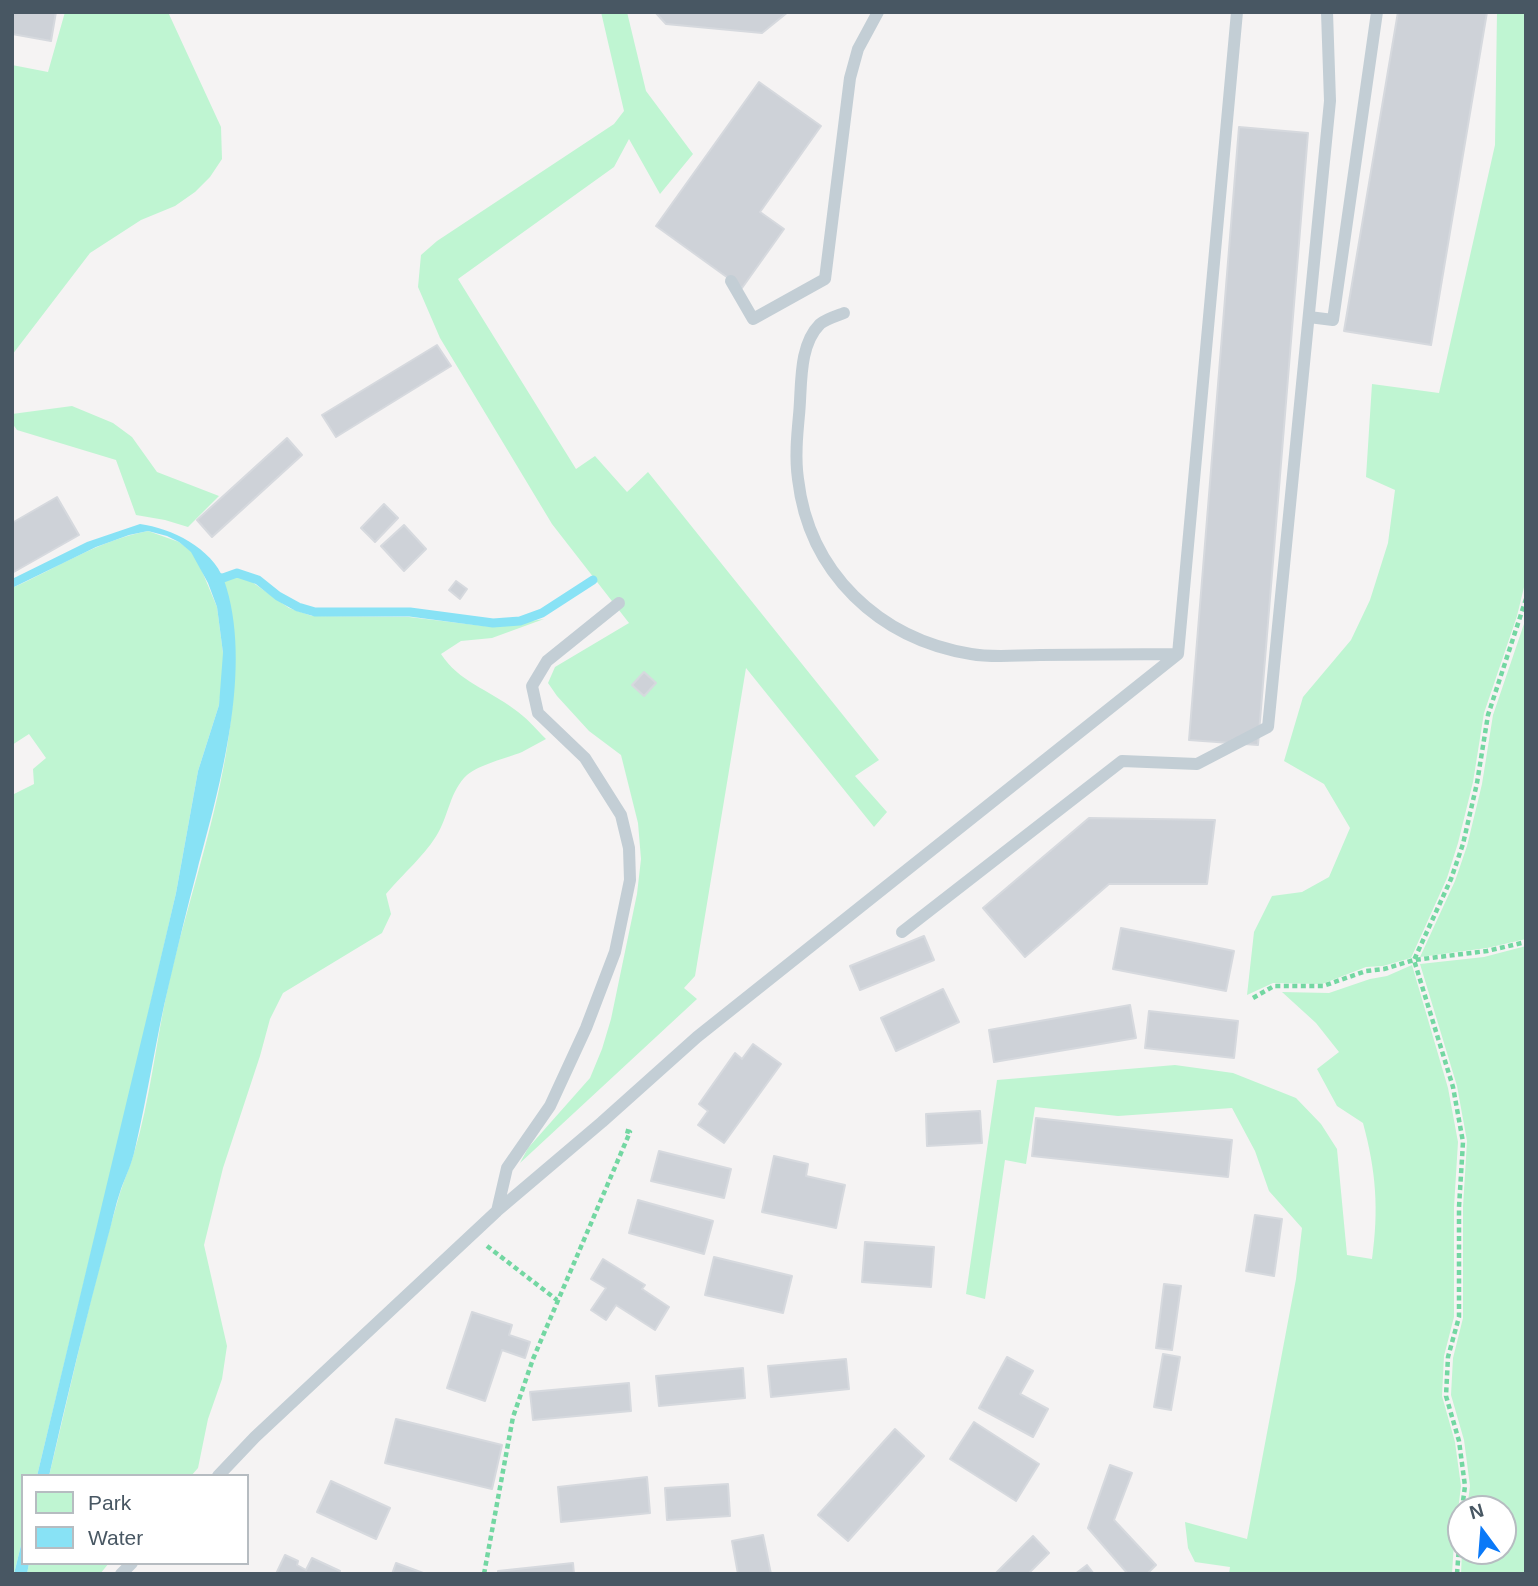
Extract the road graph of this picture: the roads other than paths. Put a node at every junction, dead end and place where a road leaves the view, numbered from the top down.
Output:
1 (878, 12) edge
2 (1237, 12) edge
3 (1327, 12) edge
4 (1377, 12) edge
5 (731, 281) dead end
6 (844, 313) dead end
7 (1309, 317) junction
8 (619, 603) dead end
9 (1178, 654) junction
10 (902, 932) dead end
11 (497, 1211) junction
12 (220, 1474) edge

1 - 5 lane
2 - 9 lane
3 - 7 lane
4 - 7 lane
6 - 9 lane
7 - 10 lane
8 - 11 lane
9 - 11 lane
11 - 12 lane

